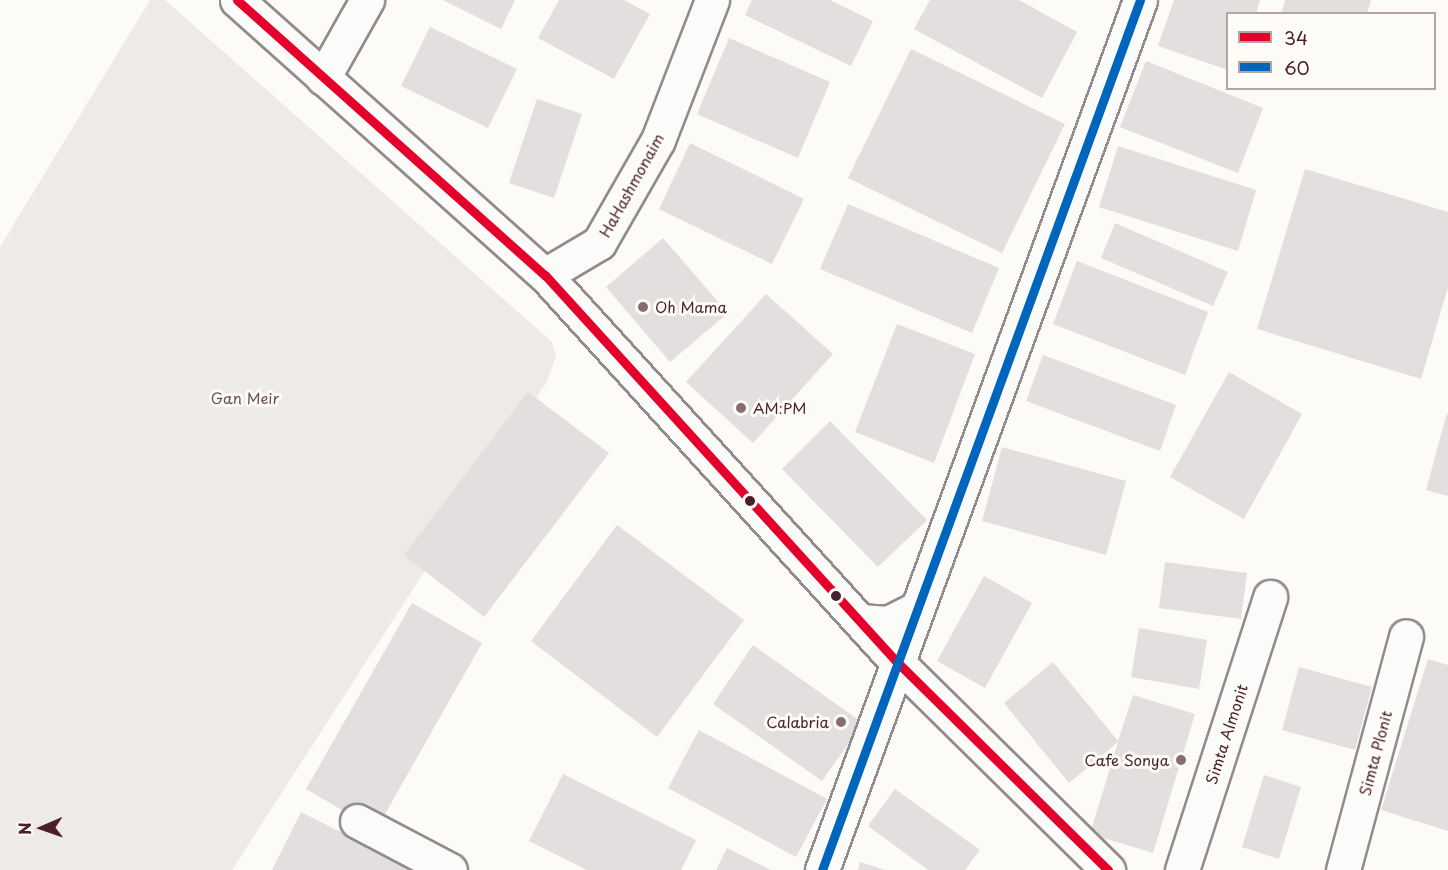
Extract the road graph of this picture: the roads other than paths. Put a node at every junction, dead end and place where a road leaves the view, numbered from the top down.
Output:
1 (237, 0) edge
2 (367, 0) edge
3 (712, 0) edge
4 (1140, 0) edge
5 (323, 78) junction
6 (544, 275) junction
7 (1270, 597) dead end
8 (915, 609) junction
9 (860, 621) junction
10 (1406, 636) dead end
11 (896, 661) junction
12 (357, 821) dead end
13 (450, 870) edge
14 (822, 870) edge
15 (1108, 870) edge
16 (1182, 870) edge
17 (1343, 870) edge

1 - 5 street
2 - 5 street
3 - 6 street, HaHashmonaim
4 - 8 street
5 - 6 street
6 - 9 street
7 - 16 street, Simta Almonit
8 - 9 street
8 - 11 street
9 - 11 street
10 - 17 street, Simta Plonit
11 - 14 street
11 - 15 street
12 - 13 street

